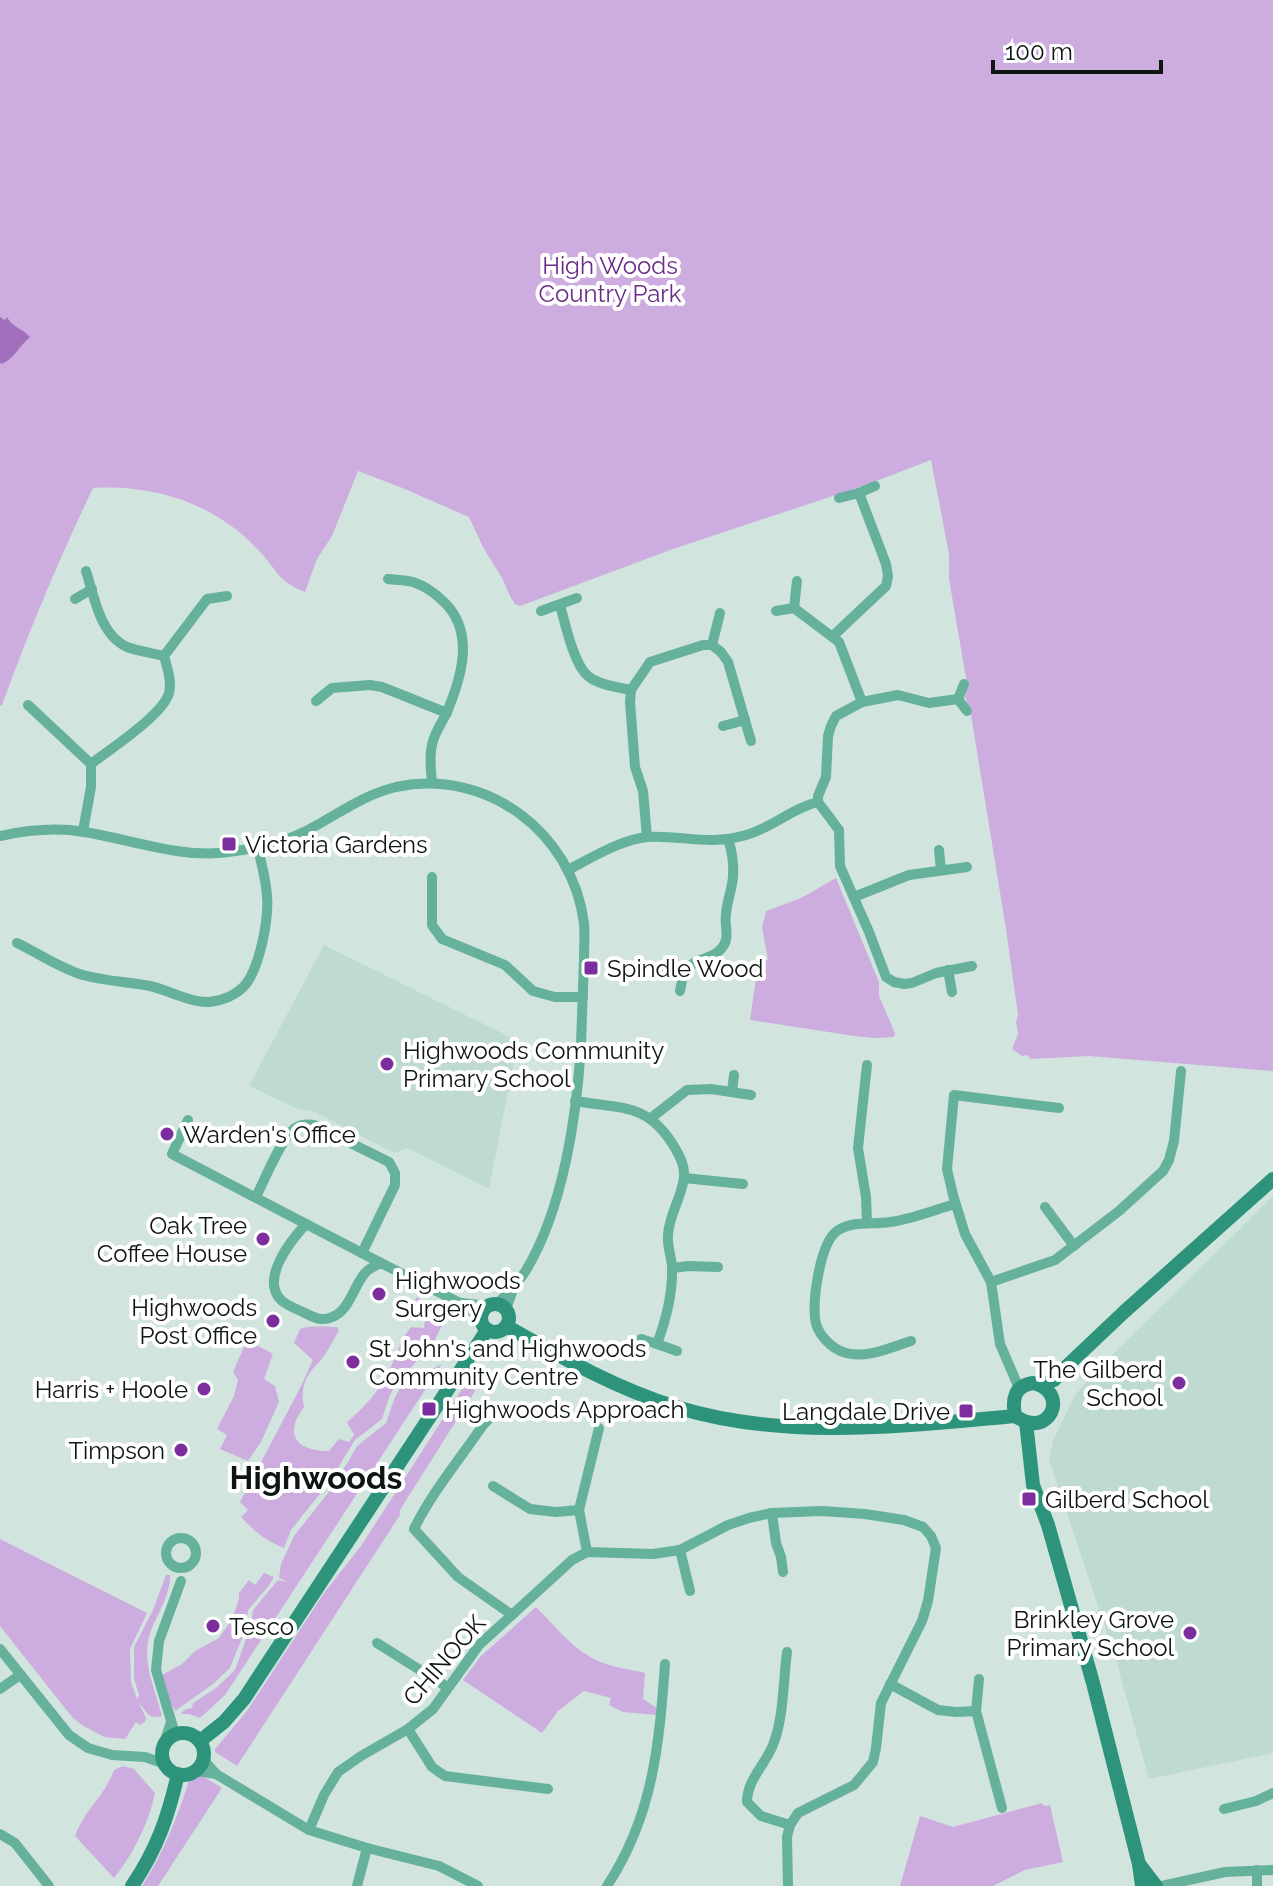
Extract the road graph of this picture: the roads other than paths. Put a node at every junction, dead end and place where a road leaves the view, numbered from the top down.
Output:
1 (875, 486) dead end
2 (859, 493) junction
3 (839, 498) dead end
4 (86, 571) dead end
5 (388, 579) dead end
6 (797, 581) dead end
7 (92, 589) junction
8 (227, 596) dead end
9 (577, 598) dead end
10 (75, 599) dead end
11 (560, 605) junction
12 (794, 608) junction
13 (541, 611) dead end
14 (776, 611) dead end
15 (720, 613) dead end
16 (833, 636) junction
17 (712, 645) junction
18 (164, 656) junction
19 (964, 684) dead end
20 (631, 690) junction
21 (958, 699) junction
22 (316, 701) dead end
23 (862, 702) junction
24 (28, 705) dead end
25 (967, 711) dead end
26 (447, 713) junction
27 (745, 720) junction
28 (723, 726) dead end
29 (751, 741) dead end
30 (91, 764) junction
31 (432, 783) junction
32 (818, 802) junction
33 (83, 831) junction
34 (0, 836) edge
35 (647, 837) junction
36 (728, 839) junction
37 (258, 848) junction
38 (939, 850) dead end
39 (967, 867) dead end
40 (568, 870) junction
41 (941, 870) junction
42 (432, 877) dead end
43 (854, 897) junction
44 (17, 943) dead end
45 (972, 966) dead end
46 (665, 968) dead end
47 (948, 970) junction
48 (684, 971) junction
49 (680, 991) dead end
50 (952, 992) dead end
51 (583, 997) junction
52 (867, 1065) dead end
53 (1181, 1071) dead end
54 (734, 1075) dead end
55 (732, 1091) junction
56 (751, 1095) dead end
57 (575, 1101) junction
58 (1059, 1108) dead end
59 (651, 1118) junction
60 (188, 1120) dead end
61 (684, 1178) junction
62 (1273, 1179) edge
63 (743, 1184) dead end
64 (256, 1197) junction
65 (955, 1204) junction
66 (1045, 1207) dead end
67 (867, 1223) junction
68 (306, 1224) junction
69 (1074, 1246) junction
70 (362, 1253) junction
71 (381, 1263) junction
72 (718, 1267) dead end
73 (672, 1268) junction
74 (991, 1282) junction
75 (492, 1313) junction
76 (641, 1339) dead end
77 (911, 1341) dead end
78 (657, 1344) junction
79 (677, 1351) dead end
80 (1030, 1402) junction
81 (490, 1418) dead end
82 (599, 1428) dead end
83 (493, 1486) dead end
84 (579, 1510) junction
85 (772, 1513) junction
86 (680, 1550) junction
87 (587, 1552) junction
88 (191, 1564) junction
89 (178, 1568) junction
90 (783, 1572) dead end
91 (181, 1581) junction
92 (690, 1591) dead end
93 (512, 1615) junction
94 (377, 1643) dead end
95 (0, 1649) edge
96 (787, 1652) dead end
97 (665, 1664) dead end
98 (20, 1675) junction
99 (979, 1679) dead end
100 (890, 1684) junction
101 (447, 1687) junction
102 (0, 1689) edge
103 (976, 1711) junction
104 (173, 1727) junction
105 (408, 1729) junction
106 (200, 1741) junction
107 (164, 1754) junction
108 (200, 1765) junction
109 (178, 1774) junction
110 (548, 1789) dead end
111 (1273, 1793) edge
112 (1002, 1808) dead end
113 (1224, 1809) dead end
114 (790, 1825) junction
115 (309, 1830) junction
116 (0, 1834) edge
117 (367, 1848) junction
118 (1139, 1864) junction
119 (1257, 1870) junction
120 (1273, 1870) edge
121 (1196, 1882) edge
122 (49, 1886) edge
123 (132, 1886) edge
124 (357, 1886) edge
125 (478, 1886) edge
126 (607, 1886) edge
127 (788, 1886) edge
128 (1142, 1886) edge
129 (1156, 1886) edge
130 (1162, 1886) edge
131 (1257, 1886) edge

1 - 2 street
2 - 3 street
2 - 16 street
4 - 7 street
5 - 26 street
6 - 12 street
7 - 10 street
7 - 18 street
8 - 18 street
9 - 11 street
11 - 13 street
11 - 20 street
12 - 14 street
12 - 16 street
15 - 17 street
16 - 23 street
17 - 20 street
17 - 27 street
18 - 30 street
19 - 21 street
20 - 35 street
21 - 23 street
21 - 25 street
22 - 26 street
23 - 32 street
24 - 30 street
26 - 31 street
27 - 28 street
27 - 29 street
30 - 33 street
31 - 37 street
31 - 40 street
32 - 36 street
32 - 43 street
33 - 34 street
33 - 37 street
35 - 36 street
35 - 40 street
36 - 48 street
37 - 44 street
38 - 41 street
39 - 41 street
40 - 51 street
41 - 43 street
42 - 51 street
43 - 47 street
45 - 47 street
46 - 48 street
47 - 50 street
48 - 49 street
51 - 57 street
52 - 67 street
53 - 69 street
54 - 55 street
55 - 56 street
55 - 59 street
57 - 59 street
57 - 75 street
58 - 65 street
59 - 61 street
60 - 64 street
61 - 63 street
61 - 73 street
62 - 80 street
64 - 68 street
64 - 70 street
65 - 67 street
65 - 74 street
66 - 69 street
67 - 77 street
68 - 70 street
68 - 71 street
69 - 74 street
70 - 71 street
71 - 75 street
72 - 73 street
73 - 78 street
74 - 80 street
75 - 80 street
75 - 106 street
76 - 78 street
78 - 79 street
80 - 118 street
81 - 93 street
82 - 84 street
83 - 84 street
84 - 87 street
85 - 86 street
85 - 90 street
85 - 100 street
86 - 87 street
86 - 92 street
87 - 93 street, CHINOOK
88 - 89 street
88 - 89 street
88 - 91 street
89 - 91 street
91 - 104 street
93 - 101 street, CHINOOK
94 - 101 street
95 - 98 street
96 - 114 street
97 - 126 street
98 - 102 street
98 - 107 street
99 - 103 street
100 - 103 street
100 - 114 street
101 - 105 street, CHINOOK
103 - 112 street
104 - 106 street
104 - 107 street
105 - 110 street
105 - 115 street, CHINOOK
106 - 108 street
107 - 109 street
108 - 109 street
108 - 115 street
109 - 123 street
111 - 113 street
114 - 127 street
115 - 117 street
116 - 122 street
117 - 124 street
117 - 125 street
118 - 128 street
118 - 129 street
119 - 120 street
119 - 121 street
119 - 131 street
121 - 130 street

